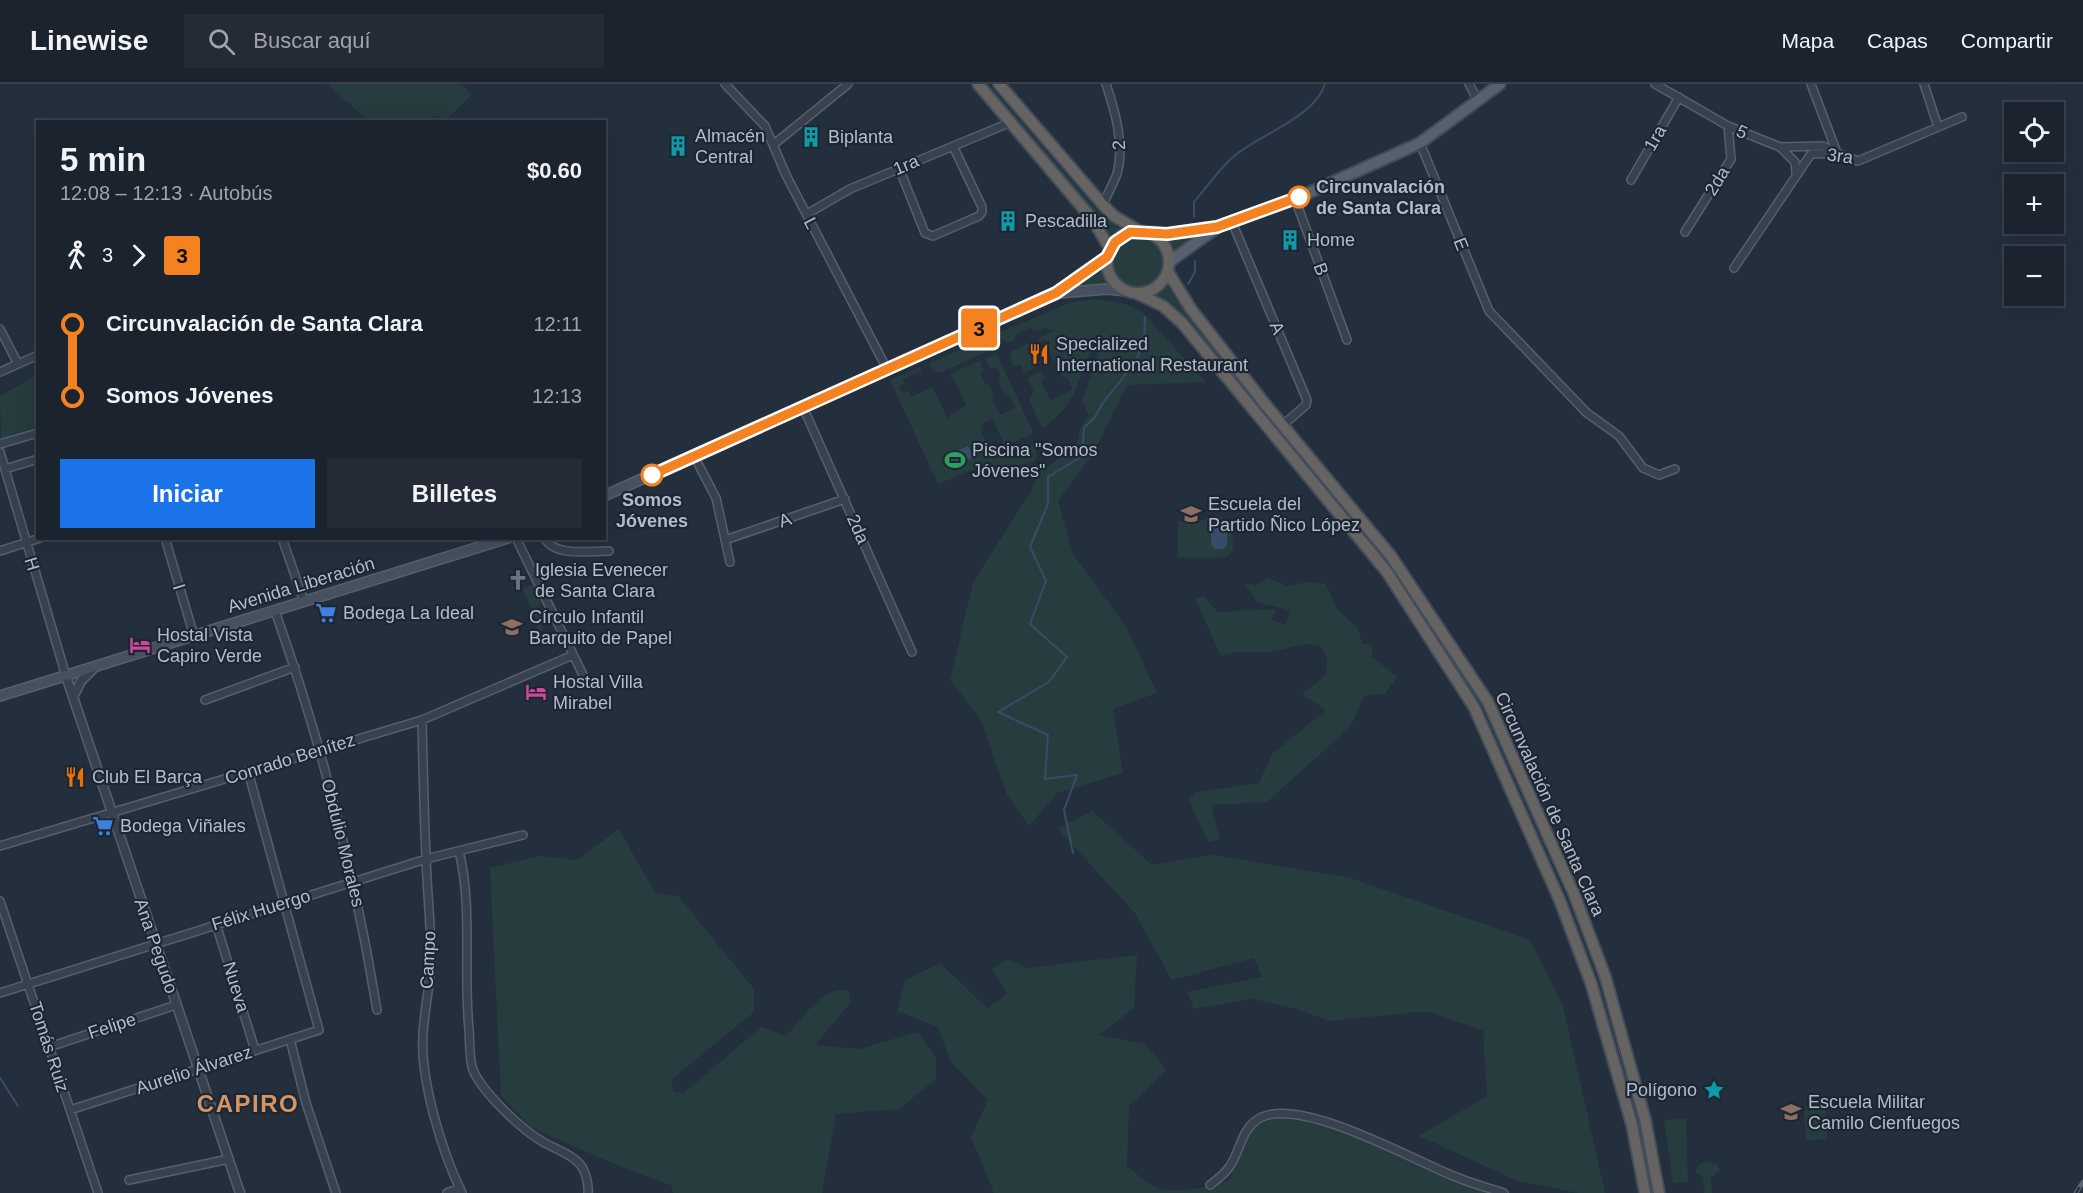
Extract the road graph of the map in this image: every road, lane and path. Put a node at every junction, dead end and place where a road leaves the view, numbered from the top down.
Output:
1 (725, 84) edge
2 (848, 84) edge
3 (978, 84) edge
4 (999, 84) edge
5 (1106, 84) edge
6 (1469, 84) edge
7 (1500, 84) edge
8 (1655, 84) edge
9 (1811, 84) edge
10 (1924, 84) edge
11 (1678, 97) junction
12 (1478, 101) junction
13 (1962, 117) dead end
14 (1009, 123) junction
15 (1728, 126) junction
16 (1938, 127) junction
17 (1420, 143) junction
18 (773, 145) junction
19 (953, 146) junction
20 (1780, 147) junction
21 (1838, 153) junction
22 (899, 168) junction
23 (1796, 173) junction
24 (1631, 180) dead end
25 (1295, 199) junction
26 (1103, 205) junction
27 (807, 214) junction
28 (1232, 222) junction
29 (1217, 227) junction
30 (1143, 232) junction
31 (1685, 232) dead end
32 (1109, 253) junction
33 (1168, 267) junction
34 (1734, 268) dead end
35 (1132, 292) junction
36 (1056, 293) junction
37 (0, 329) edge
38 (1347, 340) dead end
39 (36, 357) edge
40 (18, 364) junction
41 (887, 369) junction
42 (0, 372) edge
43 (803, 407) junction
44 (1283, 425) junction
45 (36, 434) edge
46 (0, 444) edge
47 (0, 452) edge
48 (694, 456) junction
49 (36, 460) edge
50 (5, 469) junction
51 (1675, 469) dead end
52 (606, 495) edge
53 (845, 499) junction
54 (36, 539) edge
55 (166, 540) edge
56 (283, 540) edge
57 (502, 540) edge
58 (517, 540) edge
59 (546, 540) edge
60 (725, 540) junction
61 (26, 543) junction
62 (0, 550) edge
63 (609, 550) dead end
64 (730, 562) dead end
65 (304, 601) junction
66 (275, 611) junction
67 (194, 636) junction
68 (912, 651) dead end
69 (573, 655) junction
70 (97, 666) junction
71 (295, 667) junction
72 (66, 676) junction
73 (585, 679) dead end
74 (0, 696) edge
75 (73, 698) junction
76 (205, 700) dead end
77 (422, 720) junction
78 (320, 749) junction
79 (249, 771) junction
80 (111, 813) junction
81 (523, 835) dead end
82 (0, 846) edge
83 (459, 851) junction
84 (426, 859) junction
85 (353, 882) junction
86 (0, 901) edge
87 (285, 903) junction
88 (216, 924) junction
89 (155, 943) junction
90 (27, 983) junction
91 (0, 993) edge
92 (176, 1005) junction
93 (377, 1010) dead end
94 (290, 1039) junction
95 (49, 1047) junction
96 (255, 1050) junction
97 (198, 1069) junction
98 (70, 1110) junction
99 (229, 1159) junction
100 (129, 1180) dead end
101 (1210, 1185) dead end
102 (461, 1191) edge
103 (98, 1193) edge
104 (240, 1193) edge
105 (336, 1193) edge
106 (447, 1193) edge
107 (588, 1193) edge
108 (1504, 1193) edge
109 (1645, 1193) edge
110 (1659, 1193) edge

1 - 18 street, L
2 - 18 street
3 - 14 highway
4 - 26 highway
5 - 26 street, 2
6 - 12 street
7 - 12 main road
8 - 11 street, 5
9 - 21 street
10 - 16 street
11 - 15 street, 5
11 - 24 street, 1ra
12 - 17 main road
13 - 16 street, 3ra
14 - 19 street, 1ra
14 - 32 highway
15 - 20 street, 5
15 - 31 street, 2da
16 - 21 street, 3ra
17 - 25 main road
17 - 51 street, E
18 - 27 street, L
19 - 22 street, 1ra
19 - 22 street
20 - 21 street, 5
20 - 23 street
21 - 23 street, 3ra
22 - 27 street, 1ra
23 - 34 street, 3ra
25 - 28 main road
25 - 38 street, B
26 - 30 highway
27 - 41 street, L
28 - 29 main road
28 - 44 street, A
29 - 30 main road
29 - 33 main road
30 - 32 highway
30 - 33 highway
32 - 35 highway
32 - 36 main road
33 - 35 highway
33 - 44 highway, Circunvalación de Santa Clara
35 - 36 main road
35 - 109 highway, Circunvalación de Santa Clara
36 - 41 main road
37 - 40 street
39 - 40 street
40 - 42 street
41 - 43 main road
43 - 48 main road
43 - 53 street, 2da
44 - 110 highway, Circunvalación de Santa Clara
45 - 46 street
47 - 50 street, H
48 - 52 main road
48 - 60 street
49 - 50 street
50 - 61 street, H
53 - 60 street, A
53 - 68 street, 2da
54 - 61 street
55 - 67 street, I
56 - 65 street
57 - 65 main road, Avenida Liberación
58 - 69 street
59 - 63 street
60 - 64 street
61 - 62 street
61 - 72 street, H
65 - 66 main road, Avenida Liberación
66 - 67 main road, Avenida Liberación
66 - 71 street, Obdulio Morales
67 - 70 main road, Avenida Liberación
69 - 73 street
69 - 77 street, Conrado Benítez
70 - 72 main road, Avenida Liberación
70 - 75 street
71 - 76 street
71 - 78 street, Obdulio Morales
72 - 74 main road, Avenida Liberación
72 - 75 street, Ana Pegudo
75 - 80 street, Ana Pegudo
77 - 78 street, Conrado Benítez
77 - 84 street, Campo
78 - 79 street, Conrado Benítez
78 - 85 street, Obdulio Morales
79 - 80 street, Conrado Benítez
79 - 87 street
80 - 82 street, Conrado Benítez
80 - 89 street, Ana Pegudo
81 - 83 street, Félix Huergo
83 - 84 street, Félix Huergo
83 - 107 street
84 - 85 street, Félix Huergo
84 - 102 street, Campo
85 - 87 street, Félix Huergo
85 - 93 street, Obdulio Morales
86 - 90 street, Tomás Ruiz
87 - 88 street, Félix Huergo
87 - 94 street, Aurelio Álvarez
88 - 89 street, Félix Huergo
88 - 96 street, Nueva
89 - 90 street, Félix Huergo
89 - 92 street, Ana Pegudo
90 - 91 street, Félix Huergo
90 - 95 street, Tomás Ruiz
92 - 95 street, Felipe
92 - 97 street, Ana Pegudo
94 - 96 street, Aurelio Álvarez
94 - 105 street
95 - 98 street, Tomás Ruiz
96 - 97 street, Aurelio Álvarez
97 - 98 street, Aurelio Álvarez
97 - 99 street, Ana Pegudo
98 - 103 street, Tomás Ruiz
99 - 100 street
99 - 104 street, Ana Pegudo
101 - 108 street
102 - 106 street

